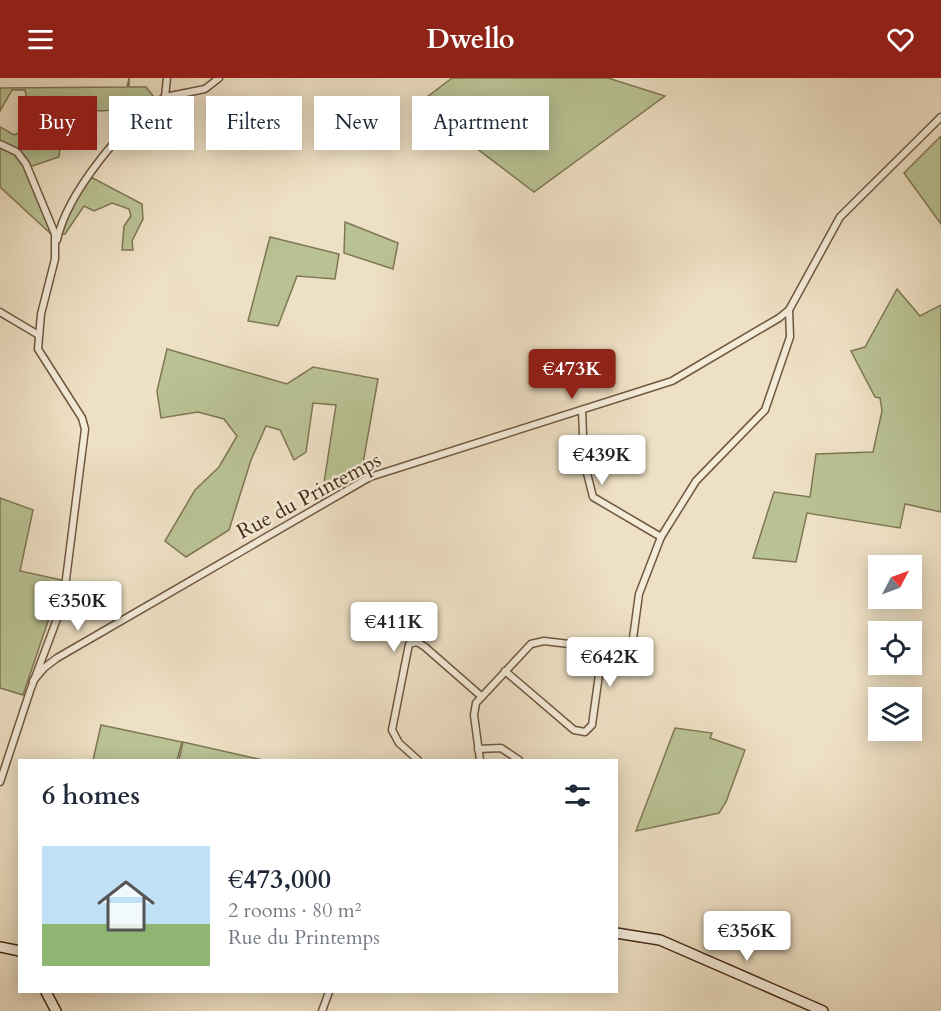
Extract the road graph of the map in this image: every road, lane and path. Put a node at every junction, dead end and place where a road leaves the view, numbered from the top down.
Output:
1 (167, 78) edge
2 (219, 78) edge
3 (165, 96) edge
4 (174, 96) edge
5 (941, 117) edge
6 (0, 144) edge
7 (109, 150) edge
8 (57, 242) junction
9 (789, 310) junction
10 (0, 312) edge
11 (37, 334) junction
12 (582, 410) junction
13 (661, 537) junction
14 (631, 653) dead end
15 (505, 671) junction
16 (33, 681) junction
17 (481, 696) junction
18 (478, 749) junction
19 (417, 759) edge
20 (480, 759) edge
21 (518, 759) edge
22 (0, 782) edge
23 (618, 933) edge
24 (0, 944) edge
25 (18, 948) edge
26 (47, 993) edge
27 (328, 993) edge
28 (56, 1011) edge
29 (322, 1011) edge
30 (823, 1011) edge

1 - 3 street
2 - 4 street
5 - 9 street, Rue du Printemps
6 - 8 street
7 - 8 street
8 - 11 street
9 - 12 street, Rue du Printemps
9 - 13 street
10 - 11 street
11 - 16 street
12 - 13 street
12 - 16 street, Rue du Printemps
13 - 14 street
15 - 15 street
15 - 17 street
16 - 22 street
17 - 18 street
17 - 19 street
18 - 20 street
18 - 21 street
23 - 30 main road
24 - 25 main road
26 - 28 main road
27 - 29 street

